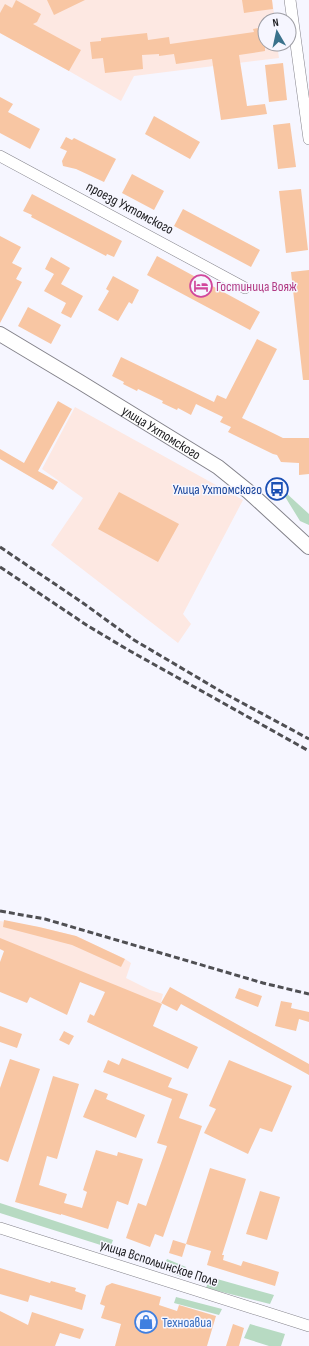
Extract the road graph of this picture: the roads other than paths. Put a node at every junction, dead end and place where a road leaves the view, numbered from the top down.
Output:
1 (290, 0) edge
2 (308, 122) edge
3 (309, 139) edge
4 (0, 156) edge
5 (245, 288) dead end
6 (0, 334) edge
7 (307, 541) edge
8 (0, 1228) edge
9 (309, 1326) edge

1 - 2 street
2 - 3 street
4 - 5 street, проезд Ухтомского
6 - 7 street, улица Ухтомского
8 - 9 street, улица Вспольинское Поле

